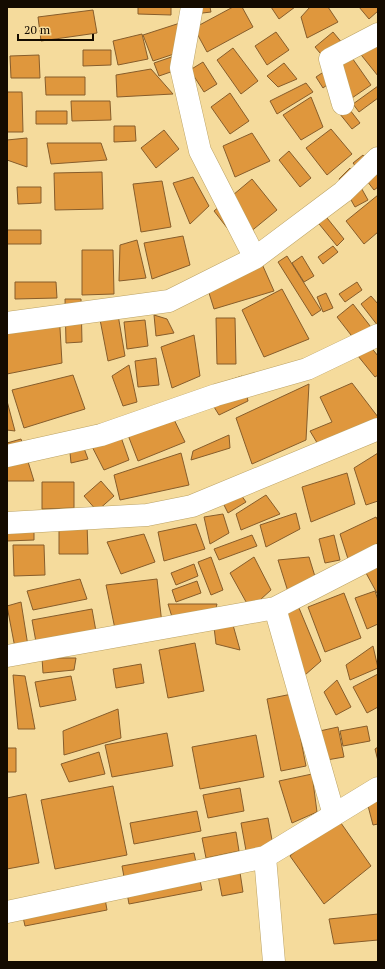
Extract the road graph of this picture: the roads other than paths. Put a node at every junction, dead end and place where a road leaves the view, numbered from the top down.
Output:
1 (192, 7) edge
2 (378, 34) edge
3 (343, 104) dead end
4 (378, 158) edge
5 (255, 258) junction
6 (7, 323) edge
7 (378, 335) edge
8 (378, 429) edge
9 (7, 456) edge
10 (7, 523) edge
11 (378, 555) edge
12 (275, 608) junction
13 (7, 656) edge
14 (378, 788) edge
15 (334, 815) junction
16 (265, 857) junction
17 (7, 912) edge
18 (274, 962) edge

1 - 5 street
2 - 3 street
4 - 5 street
5 - 6 street
7 - 9 street
8 - 10 street
11 - 12 street
12 - 13 street
12 - 15 street
14 - 15 street
15 - 16 street
16 - 17 street
16 - 18 street

